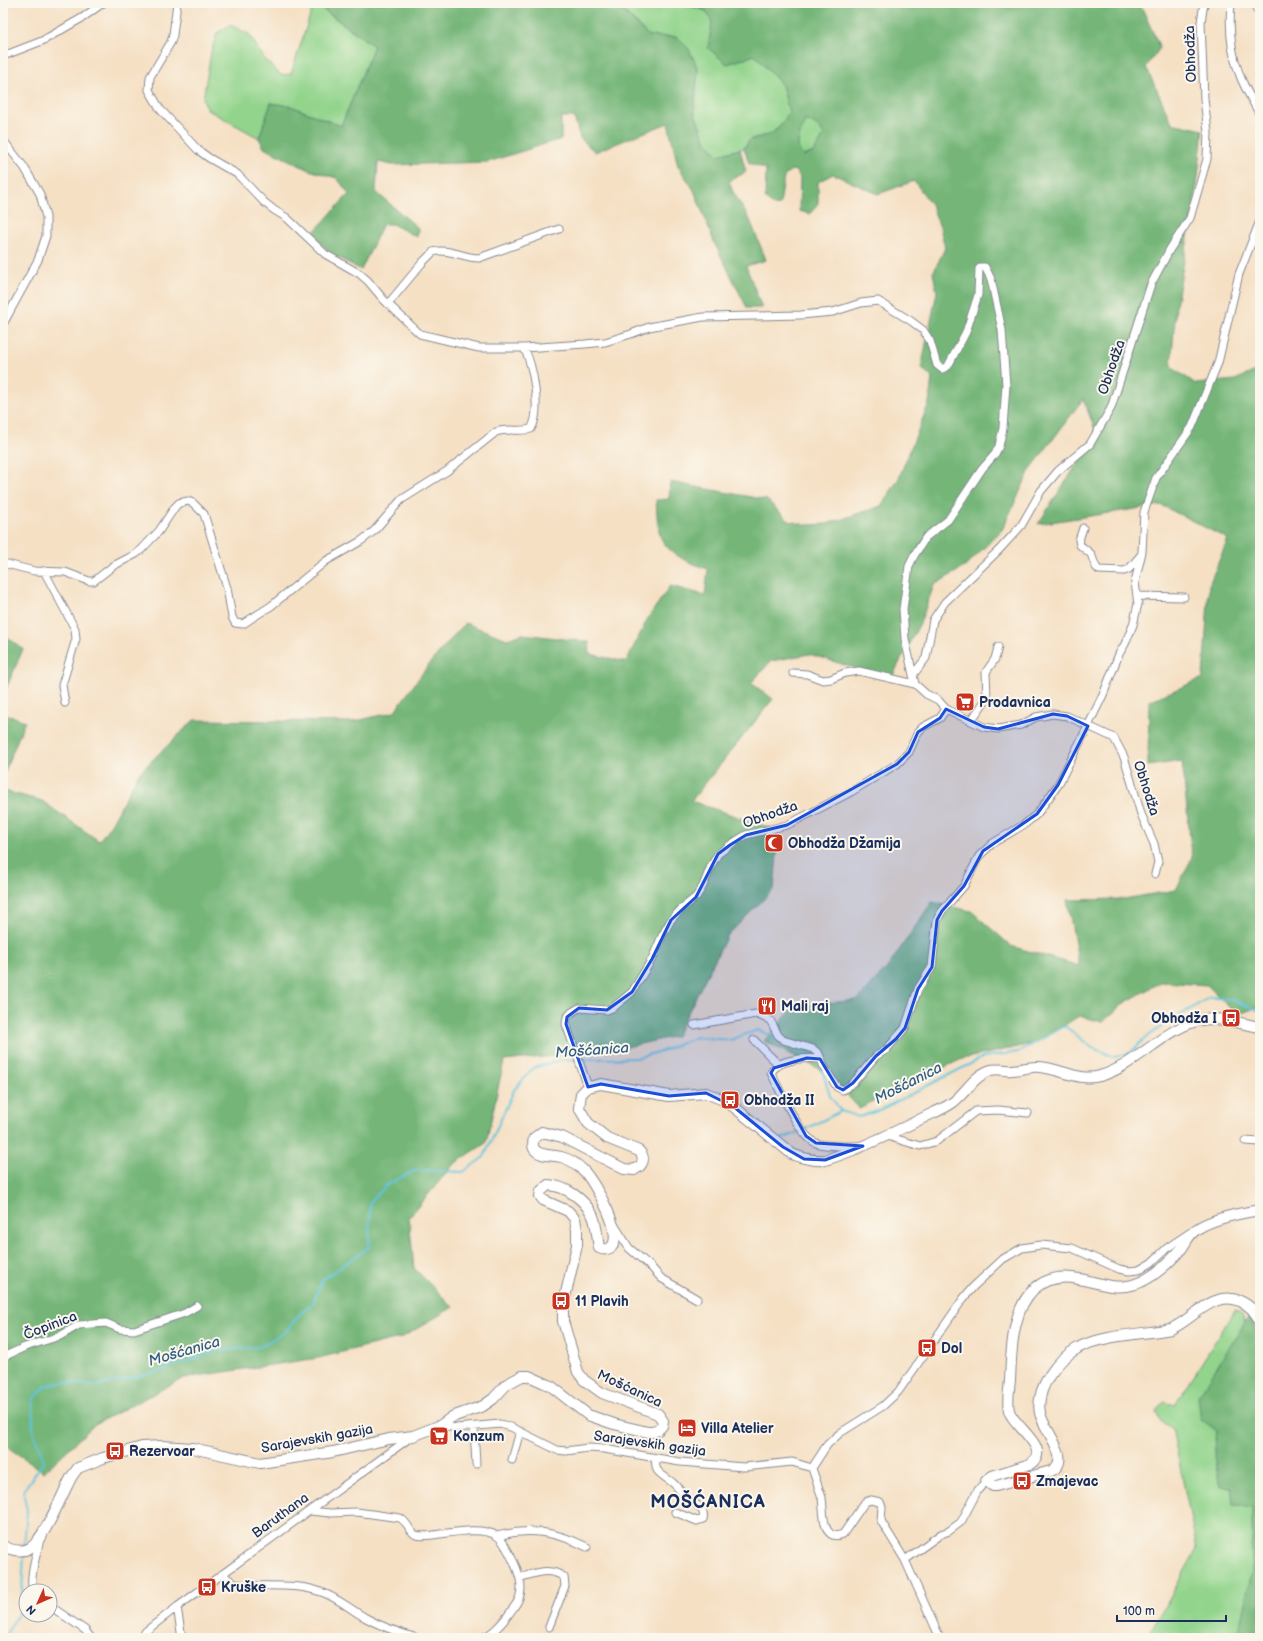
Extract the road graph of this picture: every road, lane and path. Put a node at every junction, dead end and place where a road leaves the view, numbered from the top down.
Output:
1 (103, 3) edge
2 (177, 3) edge
3 (1204, 3) edge
4 (1231, 3) edge
5 (1256, 3) edge
6 (1260, 11) edge
7 (3, 56) edge
8 (1260, 115) edge
9 (3, 140) edge
10 (1260, 221) edge
11 (559, 229) dead end
12 (388, 304) junction
13 (3, 324) edge
14 (524, 348) junction
15 (1083, 528) dead end
16 (1142, 552) junction
17 (3, 563) edge
18 (44, 571) junction
19 (1137, 596) junction
20 (1184, 597) dead end
21 (998, 647) dead end
22 (794, 673) dead end
23 (913, 675) junction
24 (915, 684) junction
25 (65, 703) dead end
26 (946, 709) junction
27 (970, 721) junction
28 (1088, 726) junction
29 (1155, 874) dead end
30 (694, 1025) dead end
31 (1260, 1027) edge
32 (754, 1040) dead end
33 (820, 1059) junction
34 (778, 1064) junction
35 (588, 1087) junction
36 (1028, 1113) dead end
37 (887, 1136) junction
38 (1245, 1141) dead end
39 (1260, 1142) edge
40 (863, 1146) junction
41 (1260, 1210) edge
42 (613, 1223) junction
43 (1195, 1230) junction
44 (697, 1299) dead end
45 (197, 1306) dead end
46 (1260, 1324) edge
47 (3, 1357) edge
48 (441, 1425) junction
49 (474, 1427) junction
50 (520, 1431) junction
51 (413, 1436) junction
52 (655, 1458) junction
53 (512, 1460) dead end
54 (476, 1464) dead end
55 (812, 1468) junction
56 (986, 1481) junction
57 (310, 1511) junction
58 (674, 1512) dead end
59 (41, 1536) junction
60 (497, 1536) junction
61 (3, 1546) edge
62 (587, 1547) dead end
63 (905, 1560) junction
64 (222, 1574) junction
65 (521, 1577) junction
66 (32, 1583) edge
67 (177, 1607) junction
68 (58, 1612) edge
69 (548, 1627) dead end
70 (91, 1638) edge
71 (140, 1638) edge
72 (182, 1638) edge
73 (417, 1638) edge
74 (482, 1638) edge
75 (940, 1638) edge

1 - 7 street
2 - 12 street
3 - 23 street, Obhodža
4 - 8 street
5 - 6 main road
9 - 13 street
10 - 16 street
11 - 12 street
12 - 14 street
14 - 18 street
14 - 23 street
15 - 16 street
16 - 19 street
17 - 18 street
18 - 25 street
19 - 20 street
19 - 28 street
21 - 27 street
22 - 24 street, Obhodža
23 - 24 street
24 - 26 street, Obhodža
26 - 27 street, Obhodža
26 - 35 street, Obhodža
27 - 28 street, Obhodža
28 - 29 street, Obhodža
28 - 33 street
30 - 33 street
31 - 37 main road
32 - 34 street
33 - 34 street
34 - 40 street
35 - 40 main road
35 - 42 main road, Mošćanica
36 - 37 street
37 - 40 main road
38 - 39 street
41 - 43 main road
42 - 44 street, Mošćanica
42 - 48 main road, Mošćanica
43 - 55 street
43 - 56 main road
45 - 47 street, Čopinica
46 - 56 main road
48 - 49 street, Sarajevskih gazija
48 - 51 main road, Baruthana
49 - 50 street, Sarajevskih gazija
49 - 54 street
50 - 52 street, Sarajevskih gazija
50 - 53 street
51 - 57 street, Baruthana
51 - 59 main road, Sarajevskih gazija
52 - 55 street, Sarajevskih gazija
52 - 58 street
55 - 63 street
56 - 63 street
57 - 60 street
57 - 64 street, Baruthana
59 - 61 main road, Sarajevskih gazija
59 - 66 street
60 - 62 street
60 - 65 street
63 - 75 street
64 - 67 street, Baruthana
64 - 73 street
65 - 69 street
65 - 74 street
67 - 71 street, Baruthana
67 - 72 street
68 - 70 street

